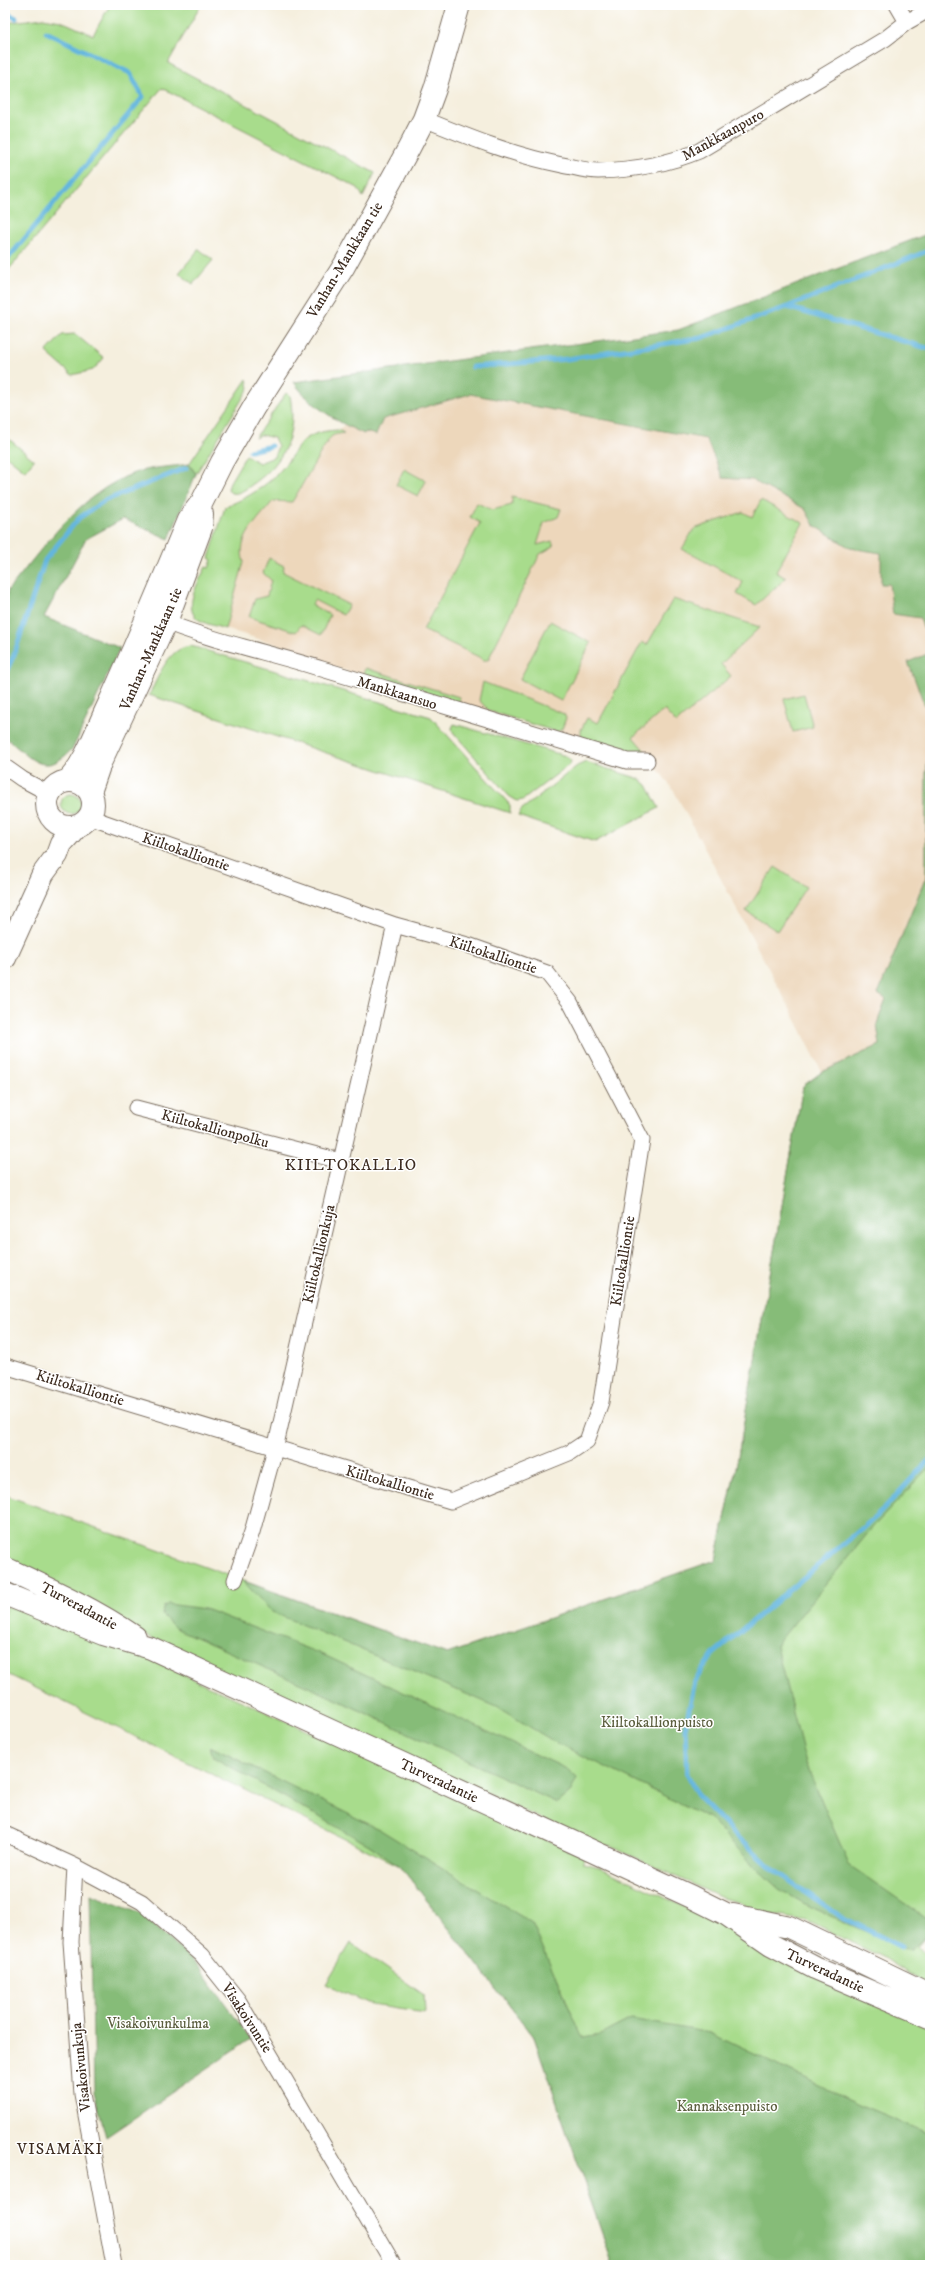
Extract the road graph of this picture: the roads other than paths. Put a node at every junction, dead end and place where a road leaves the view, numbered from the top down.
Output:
1 (459, 5) edge
2 (897, 5) edge
3 (930, 9) edge
4 (907, 22) junction
5 (424, 119) junction
6 (158, 619) junction
7 (647, 762) dead end
8 (5, 766) edge
9 (68, 781) junction
10 (90, 792) junction
11 (50, 804) junction
12 (82, 822) junction
13 (43, 874) junction
14 (394, 925) junction
15 (5, 958) edge
16 (136, 1108) dead end
17 (340, 1161) junction
18 (5, 1366) edge
19 (275, 1449) junction
20 (5, 1568) edge
21 (235, 1580) dead end
22 (5, 1594) edge
23 (151, 1648) junction
24 (5, 1834) edge
25 (75, 1866) junction
26 (726, 1914) junction
27 (930, 1995) edge
28 (930, 2017) edge
29 (114, 2265) edge
30 (394, 2265) edge

1 - 5 main road, Vanhan-Mankkaan tie
2 - 4 street
3 - 4 street, Mankkaanpuro
4 - 5 street, Mankkaanpuro
5 - 6 main road, Vanhan-Mankkaan tie
6 - 7 street, Mankkaansuo
6 - 9 main road, Vanhan-Mankkaan tie
6 - 10 main road, Vanhan-Mankkaan tie
8 - 11 street
9 - 10 main road
9 - 11 main road
10 - 12 main road
11 - 12 main road
11 - 13 main road
12 - 13 main road
12 - 14 street, Kiiltokalliontie
13 - 15 main road
14 - 17 street, Kiiltokallionkuja
14 - 19 street, Kiiltokalliontie
16 - 17 street, Kiiltokallionpolku
17 - 19 street, Kiiltokallionkuja
18 - 19 street, Kiiltokalliontie
19 - 21 street, Kiiltokallionkuja
20 - 23 main road, Turveradantie
22 - 23 main road, Turveradantie
23 - 26 main road, Turveradantie
24 - 25 street, Visakoivuntie
25 - 29 street, Visakoivunkuja
25 - 30 street, Visakoivuntie
26 - 27 main road, Turveradantie
26 - 28 main road, Turveradantie

